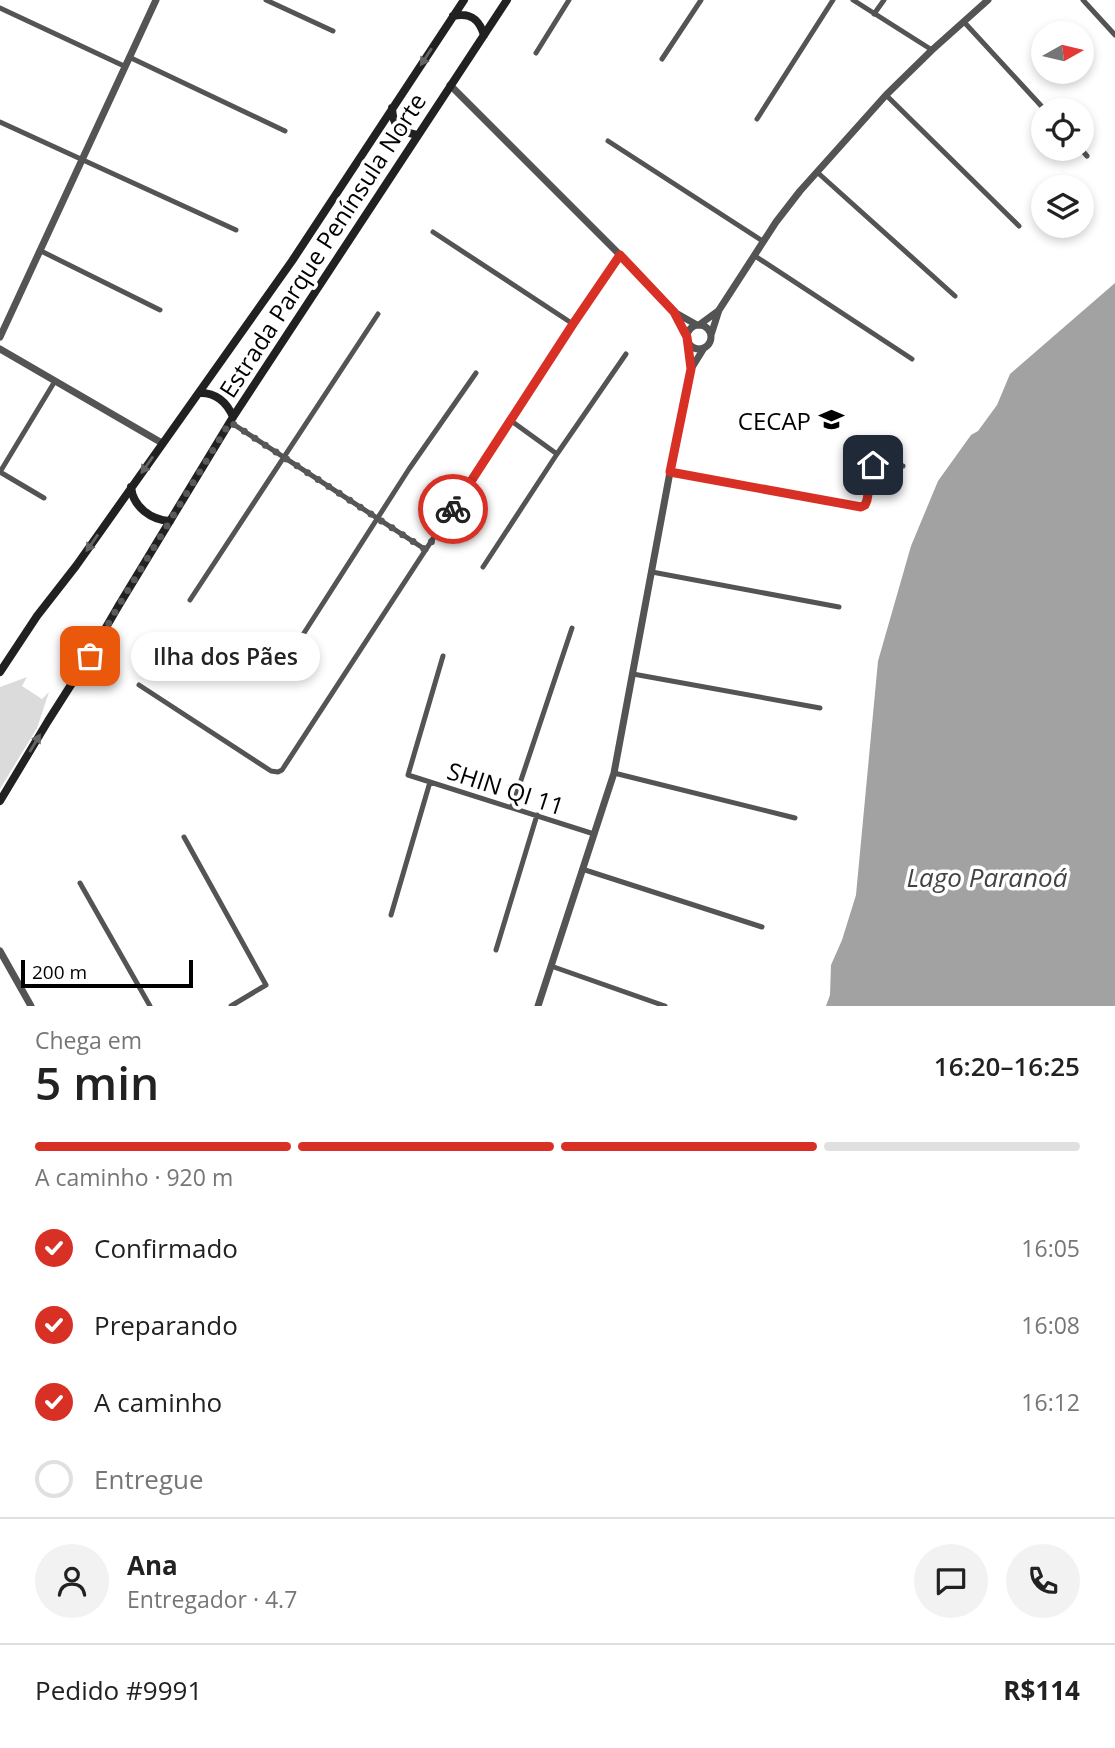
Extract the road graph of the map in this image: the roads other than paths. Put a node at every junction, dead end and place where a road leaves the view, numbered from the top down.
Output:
1 (156, 0) edge
2 (266, 0) edge
3 (464, 0) edge
4 (507, 0) edge
5 (569, 0) edge
6 (701, 0) edge
7 (833, 0) edge
8 (853, 0) edge
9 (884, 0) edge
10 (988, 0) edge
11 (1083, 0) edge
12 (0, 8) edge
13 (874, 14) junction
14 (453, 16) junction
15 (964, 22) junction
16 (333, 31) dead end
17 (484, 35) junction
18 (1115, 35) edge
19 (932, 51) junction
20 (536, 53) dead end
21 (129, 57) junction
22 (663, 59) dead end
23 (124, 66) junction
24 (450, 85) junction
25 (886, 95) junction
26 (1034, 98) edge
27 (392, 108) junction
28 (757, 119) dead end
29 (0, 122) edge
30 (285, 131) dead end
31 (417, 135) junction
32 (608, 141) dead end
33 (81, 159) junction
34 (817, 172) junction
35 (1019, 226) dead end
36 (236, 230) dead end
37 (433, 232) dead end
38 (764, 242) junction
39 (41, 251) junction
40 (620, 255) junction
41 (755, 256) junction
42 (955, 296) dead end
43 (160, 310) dead end
44 (719, 310) junction
45 (674, 312) junction
46 (378, 314) dead end
47 (573, 324) junction
48 (698, 325) junction
49 (711, 335) junction
50 (0, 337) edge
51 (688, 340) junction
52 (704, 348) junction
53 (0, 349) edge
54 (626, 355) dead end
55 (912, 359) dead end
56 (691, 369) junction
57 (475, 373) dead end
58 (54, 381) junction
59 (199, 393) junction
60 (231, 419) junction
61 (510, 420) junction
62 (162, 443) junction
63 (557, 454) junction
64 (284, 458) junction
65 (903, 466) dead end
66 (0, 472) edge
67 (670, 472) junction
68 (131, 487) junction
69 (44, 498) dead end
70 (377, 518) junction
71 (170, 521) junction
72 (426, 550) junction
73 (483, 567) dead end
74 (652, 572) junction
75 (190, 600) dead end
76 (839, 607) dead end
77 (572, 628) dead end
78 (443, 656) dead end
79 (288, 658) dead end
80 (0, 672) edge
81 (633, 674) junction
82 (139, 685) dead end
83 (820, 708) dead end
84 (614, 773) junction
85 (430, 782) junction
86 (0, 801) edge
87 (512, 807) junction
88 (537, 815) junction
89 (795, 818) dead end
90 (594, 834) junction
91 (184, 837) dead end
92 (582, 869) junction
93 (80, 883) dead end
94 (391, 915) dead end
95 (762, 927) dead end
96 (496, 950) dead end
97 (0, 951) edge
98 (551, 966) junction
99 (31, 1006) edge
100 (150, 1006) edge
101 (231, 1006) edge
102 (538, 1006) edge
103 (666, 1006) edge

1 - 21 street
2 - 16 street
3 - 14 main road, Estrada Parque Península Norte
4 - 17 main road, Estrada Parque Península Norte
5 - 20 street
6 - 22 street
7 - 28 street
8 - 13 street
9 - 13 street
10 - 15 street
11 - 18 street
12 - 23 street
13 - 19 street
14 - 17 main road
14 -> 27 main road, Estrada Parque Península Norte
15 - 19 street
15 - 26 street
17 - 24 main road, Estrada Parque Península Norte
19 - 25 street
21 - 23 street
21 - 30 street
23 - 33 street
24 - 31 main road, Estrada Parque Península Norte
24 - 40 street
25 - 34 street
25 - 35 street
27 - 31 main road
27 - 59 main road, Estrada Parque Península Norte
29 - 33 street
31 - 60 main road, Estrada Parque Península Norte
32 - 38 street
33 - 36 street
33 - 39 street
34 - 38 street
34 - 42 street
37 - 47 street
38 - 41 street
39 - 43 street
39 - 50 street
40 - 45 street
40 - 47 street
41 - 44 street
41 - 55 street
44 - 48 street
44 - 49 street
45 - 48 street
45 - 51 street
46 - 64 street
47 - 61 street
48 - 49 street
48 - 51 street
49 - 52 street
51 - 52 street
51 - 56 street
52 - 56 street
53 - 58 street
54 - 63 street
56 - 67 street
57 - 70 street
58 - 62 street
58 - 66 street
59 - 60 main road
59 - 62 main road, Estrada Parque Península Norte
60 - 64 street
60 - 71 main road, Estrada Parque Península Norte
61 - 63 street
61 - 72 street
62 -> 68 main road, Estrada Parque Península Norte
63 - 73 street
64 - 70 street
64 - 75 street
65 - 67 street
66 - 69 street
67 - 74 street
68 - 71 main road
68 -> 80 main road, Estrada Parque Península Norte
70 - 72 street
70 - 79 street
86 -> 71 main road, Estrada Parque Península Norte
72 - 82 street
74 - 76 street
74 - 81 street
77 - 87 street
78 - 85 street, SHIN QI 11
81 - 83 street
81 - 84 street
84 - 89 street
84 - 90 street
85 - 87 street, SHIN QI 11
85 - 94 street
87 - 88 street, SHIN QI 11
88 - 90 street, SHIN QI 11
88 - 96 street
90 - 92 street
91 - 101 street
92 - 95 street
92 - 98 street
93 - 100 street
97 - 99 street
98 - 102 street
98 - 103 street

